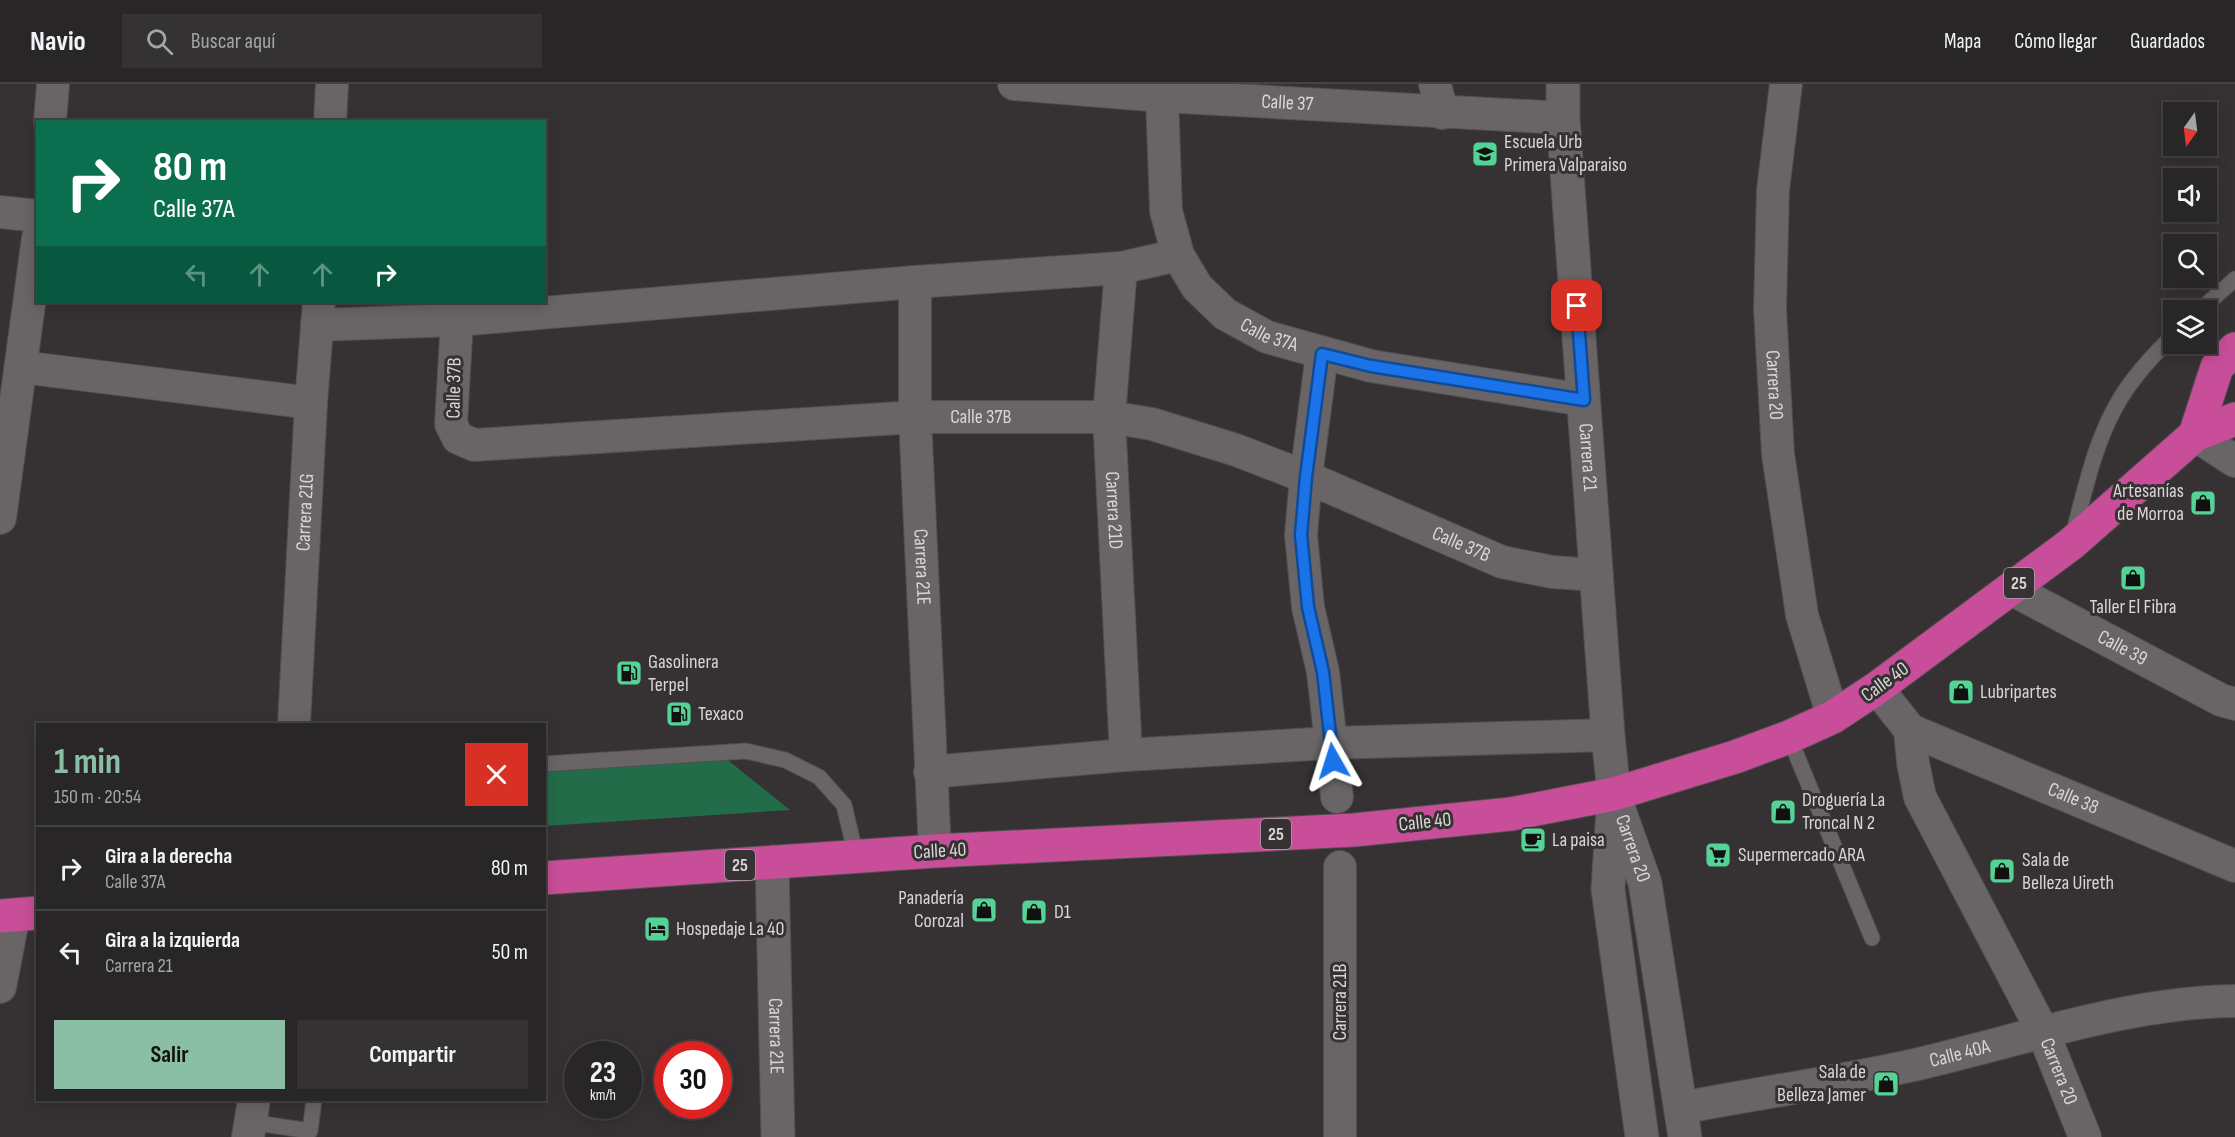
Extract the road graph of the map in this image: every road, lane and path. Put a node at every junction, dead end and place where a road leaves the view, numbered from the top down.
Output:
1 (53, 84) edge
2 (332, 84) edge
3 (1014, 84) edge
4 (1563, 84) edge
5 (1786, 84) edge
6 (1162, 96) junction
7 (1438, 98) edge
8 (1563, 118) junction
9 (50, 120) edge
10 (330, 120) edge
11 (0, 212) edge
12 (36, 216) edge
13 (36, 253) edge
14 (1178, 255) junction
15 (1121, 268) junction
16 (2235, 279) edge
17 (915, 282) junction
18 (2211, 300) edge
19 (318, 313) edge
20 (457, 320) junction
21 (2163, 345) edge
22 (2235, 349) edge
23 (1322, 354) junction
24 (21, 367) junction
25 (1584, 400) junction
26 (311, 404) junction
27 (915, 417) junction
28 (1109, 417) junction
29 (2235, 419) edge
30 (2195, 435) junction
31 (2235, 461) edge
32 (1306, 477) junction
33 (0, 518) edge
34 (2071, 544) junction
35 (1596, 575) junction
36 (2011, 590) junction
37 (1877, 688) junction
38 (2235, 704) edge
39 (1833, 717) junction
40 (294, 723) edge
41 (1910, 730) junction
42 (1608, 735) junction
43 (1789, 737) junction
44 (1331, 743) junction
45 (1126, 755) junction
46 (546, 764) edge
47 (930, 772) junction
48 (1614, 794) junction
49 (1337, 797) dead end
50 (935, 851) junction
51 (856, 856) junction
52 (772, 862) junction
53 (2235, 866) edge
54 (1340, 867) dead end
55 (546, 878) edge
56 (17, 915) edge
57 (1872, 938) dead end
58 (0, 987) edge
59 (2235, 1001) edge
60 (2043, 1032) junction
61 (314, 1101) edge
62 (251, 1120) edge
63 (1683, 1122) edge
64 (778, 1137) edge
65 (1340, 1137) edge
66 (1641, 1137) edge
67 (2085, 1137) edge

1 - 9 street
2 - 10 street
3 - 6 street, Calle 37
4 - 8 street, Carrera 21
5 - 39 street, Carrera 20
6 - 7 street, Calle 37
6 - 14 street, Calle 37A
7 - 8 street, Calle 37
8 - 25 street, Carrera 21
11 - 12 street
13 - 24 street
14 - 15 street
14 - 23 street, Calle 37A
15 - 17 street
15 - 28 street, Carrera 21D
16 - 18 lane
17 - 20 street
17 - 27 street, Carrera 21E
19 - 20 street
19 - 26 street, Carrera 21G
20 - 27 street, Calle 37B
21 - 34 lane
22 - 30 highway
23 - 25 street, Calle 37A
23 - 32 street
24 - 26 street
24 - 33 street
25 - 35 street, Carrera 21
26 - 40 street, Carrera 21G
27 - 28 street, Calle 37B
27 - 47 street, Carrera 21E
28 - 32 street, Calle 37B
28 - 45 street, Carrera 21D
29 - 30 highway, 25
30 - 31 street
30 - 34 highway, Calle 40 / 25
32 - 35 street, Calle 37B
32 - 44 street
34 - 36 highway, Calle 40 / 25
35 - 42 street, Carrera 21
36 - 37 highway, Calle 40 / 25
36 - 38 street, Calle 39
37 - 39 highway, Calle 40 / 25
37 - 41 street
39 - 43 highway, Calle 40 / 25
41 - 53 street, Calle 38
41 - 60 street, Carrera 20
42 - 44 street
42 - 48 street, Carrera 21
43 - 48 highway, Calle 40 / 25
43 - 57 lane
44 - 45 street
44 - 49 street
45 - 47 street
46 - 51 lane
47 - 50 street, Carrera 21E
48 - 50 highway, Calle 40 / 25
48 - 63 street, Carrera 20
48 - 66 street, Carrera 20
50 - 51 highway, Calle 40 / 25
51 - 52 highway, Calle 40 / 25
52 - 55 highway, Calle 40 / 25
52 - 64 street, Carrera 21E
54 - 65 street, Carrera 21B
56 - 58 street
59 - 60 street, Calle 40A
60 - 63 street, Calle 40A
60 - 67 street, Carrera 20
61 - 62 lane

